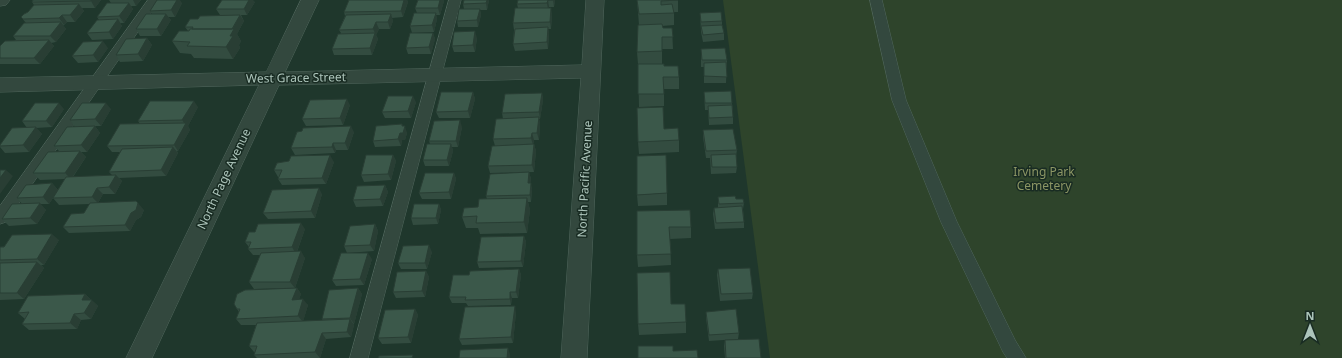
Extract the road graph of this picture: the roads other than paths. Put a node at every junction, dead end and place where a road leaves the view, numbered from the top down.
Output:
1 (154, 0) edge
2 (310, 0) edge
3 (455, 0) edge
4 (595, 0) edge
5 (876, 0) edge
6 (591, 71) junction
7 (435, 75) junction
8 (272, 79) junction
9 (96, 83) junction
10 (0, 85) edge
11 (0, 218) edge
12 (139, 358) edge
13 (359, 358) edge
14 (574, 358) edge
15 (1017, 358) edge

1 - 9 lane
2 - 8 street, North Page Avenue
3 - 7 lane
4 - 6 street, North Pacific Avenue
5 - 15 lane
6 - 7 street, West Grace Street
6 - 14 street, North Pacific Avenue
7 - 8 street, West Grace Street
7 - 13 lane
8 - 9 street, West Grace Street
8 - 12 street, North Page Avenue
9 - 10 street, West Grace Street
9 - 11 lane

